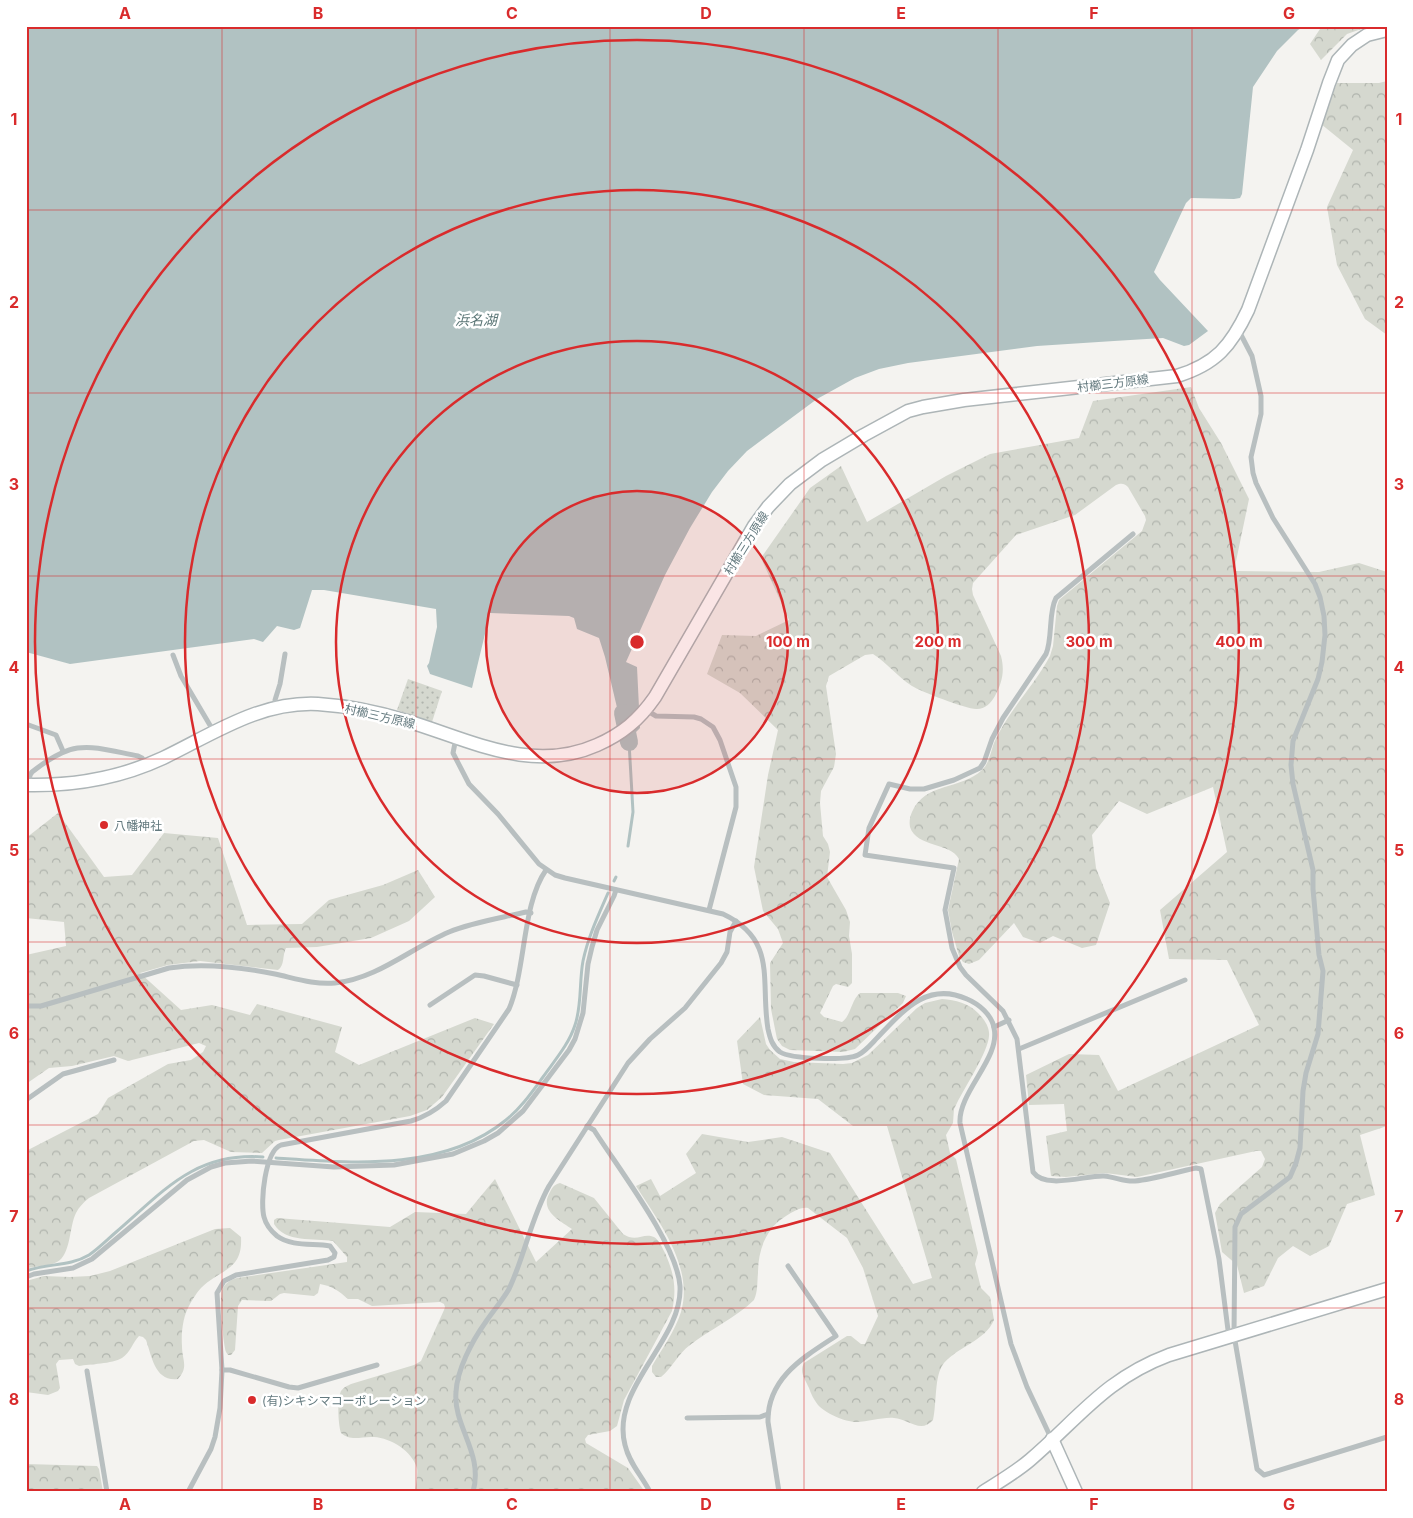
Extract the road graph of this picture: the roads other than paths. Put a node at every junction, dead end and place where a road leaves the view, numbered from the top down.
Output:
1 (1387, 30) edge
2 (1238, 330) junction
3 (1133, 534) dead end
4 (285, 654) dead end
5 (173, 655) dead end
6 (276, 707) junction
7 (646, 710) junction
8 (26, 724) edge
9 (214, 732) junction
10 (456, 738) junction
11 (63, 751) junction
12 (146, 765) junction
13 (28, 785) edge
14 (546, 870) junction
15 (616, 890) junction
16 (709, 910) junction
17 (531, 913) junction
18 (736, 921) junction
19 (1185, 980) dead end
20 (516, 985) junction
21 (430, 1005) dead end
22 (26, 1006) edge
23 (1008, 1020) junction
24 (994, 1028) junction
25 (1019, 1049) junction
26 (114, 1060) dead end
27 (26, 1100) edge
28 (587, 1126) junction
29 (268, 1162) junction
30 (788, 1266) dead end
31 (26, 1277) edge
32 (1387, 1289) edge
33 (1234, 1335) junction
34 (377, 1365) dead end
35 (222, 1370) junction
36 (87, 1371) dead end
37 (768, 1414) junction
38 (687, 1418) dead end
39 (1387, 1437) edge
40 (1052, 1439) junction
41 (107, 1492) edge
42 (188, 1492) edge
43 (474, 1492) edge
44 (650, 1492) edge
45 (779, 1492) edge
46 (983, 1492) edge
47 (1076, 1492) edge

1 - 2 main road, 村櫛三方原線
2 - 7 main road, 村櫛三方原線
2 - 33 street
3 - 23 street
4 - 6 street
5 - 9 street
6 - 9 main road, 村櫛三方原線
6 - 10 main road, 村櫛三方原線
7 - 10 main road, 村櫛三方原線
7 - 16 street
8 - 11 street
9 - 12 main road, 村櫛三方原線
10 - 14 street
11 - 12 street
11 - 13 street
12 - 13 main road, 村櫛三方原線
14 - 15 street
14 - 17 street
15 - 16 street
15 - 29 street
16 - 18 street
17 - 20 street
17 - 22 street
18 - 24 street
18 - 28 street
19 - 25 street
20 - 21 street
20 - 29 street
23 - 24 street
23 - 25 street
24 - 40 street
25 - 33 street
26 - 27 street
28 - 43 street
28 - 44 street
29 - 31 street
29 - 35 street
30 - 37 street
32 - 33 main road
33 - 39 street
33 - 40 main road
34 - 35 street
35 - 42 street
36 - 41 street
37 - 38 street
37 - 45 street
40 - 46 main road
40 - 47 main road

